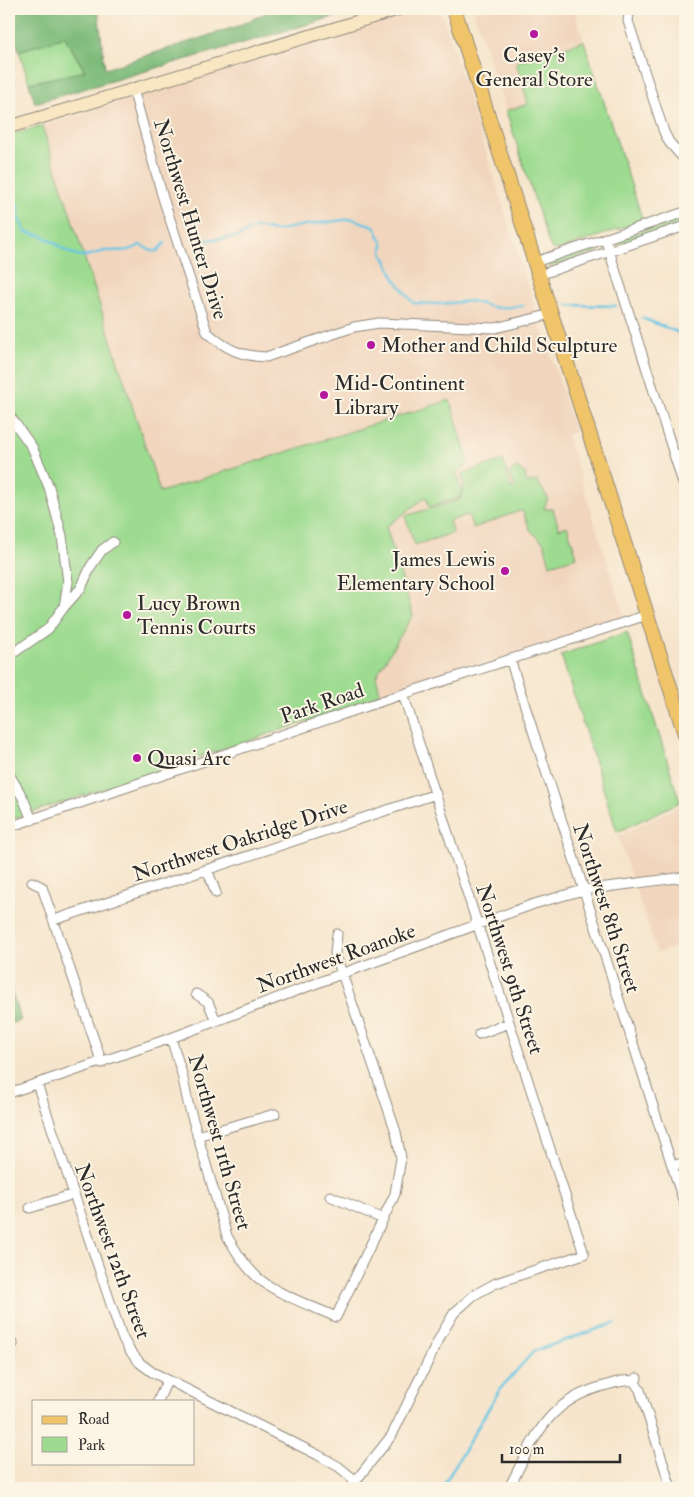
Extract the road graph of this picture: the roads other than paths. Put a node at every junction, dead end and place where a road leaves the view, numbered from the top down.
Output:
1 (399, 9) edge
2 (454, 9) edge
3 (631, 11) edge
4 (133, 89) junction
5 (9, 127) edge
6 (685, 160) edge
7 (685, 212) edge
8 (685, 226) edge
9 (606, 238) junction
10 (609, 251) junction
11 (537, 268) junction
12 (552, 314) junction
13 (9, 415) edge
14 (685, 452) edge
15 (675, 456) junction
16 (685, 489) edge
17 (113, 542) dead end
18 (64, 607) junction
19 (647, 615) junction
20 (9, 656) edge
21 (510, 659) junction
22 (403, 694) junction
23 (685, 734) edge
24 (9, 774) edge
25 (436, 794) junction
26 (32, 820) junction
27 (9, 827) edge
28 (208, 869) junction
29 (684, 874) edge
30 (32, 882) dead end
31 (583, 890) junction
32 (216, 893) dead end
33 (54, 920) junction
34 (478, 924) junction
35 (337, 934) dead end
36 (341, 974) junction
37 (196, 994) dead end
38 (216, 1021) junction
39 (509, 1024) junction
40 (479, 1034) dead end
41 (171, 1038) junction
42 (102, 1063) junction
43 (37, 1084) junction
44 (9, 1093) edge
45 (275, 1114) dead end
46 (197, 1136) junction
47 (685, 1162) edge
48 (672, 1166) junction
49 (74, 1194) junction
50 (330, 1196) dead end
51 (685, 1206) edge
52 (30, 1208) dead end
53 (383, 1219) junction
54 (167, 1381) junction
55 (158, 1400) edge
56 (356, 1480) junction
57 (350, 1488) edge
58 (509, 1488) edge
59 (671, 1488) edge

1 - 4 main road
2 - 11 main road
3 - 6 street
4 - 5 main road
4 - 12 street, Northwest Hunter Drive
7 - 9 street
8 - 10 street
9 - 10 street
9 - 11 street
10 - 11 street
10 - 15 street
11 - 12 main road
12 - 19 main road
13 - 18 street
14 - 15 street
15 - 16 street
17 - 18 street
18 - 20 street
19 - 21 street, Park Road
19 - 23 main road
21 - 22 street, Park Road
21 - 31 street, Northwest 8th Street
22 - 25 street, Northwest 9th Street
22 - 26 street, Park Road
24 - 26 street
25 - 28 street, Northwest Oakridge Drive
25 - 34 street, Northwest 9th Street
26 - 27 street, Park Road
28 - 32 street
28 - 33 street, Northwest Oakridge Drive
29 - 31 street, Northwest Roanoke
30 - 33 street
31 - 34 street, Northwest Roanoke
31 - 48 street, Northwest 8th Street
33 - 42 street
34 - 36 street, Northwest Roanoke
34 - 39 street, Northwest 9th Street
35 - 36 street
36 - 38 street, Northwest Roanoke
36 - 53 street
37 - 38 street
38 - 41 street, Northwest Roanoke
39 - 40 street
39 - 56 street, Northwest 9th Street
41 - 42 street, Northwest Roanoke
41 - 46 street, Northwest 11th Street
42 - 43 street, Northwest Roanoke
43 - 44 street, Northwest Roanoke
43 - 49 street, Northwest 12th Street
45 - 46 street
46 - 53 street, Northwest 11th Street
47 - 48 street
48 - 51 street, Northwest 8th Street
49 - 52 street
49 - 54 street, Northwest 12th Street
50 - 53 street
54 - 55 street
54 - 56 street, Northwest 12th Street
56 - 57 street
58 - 59 street

